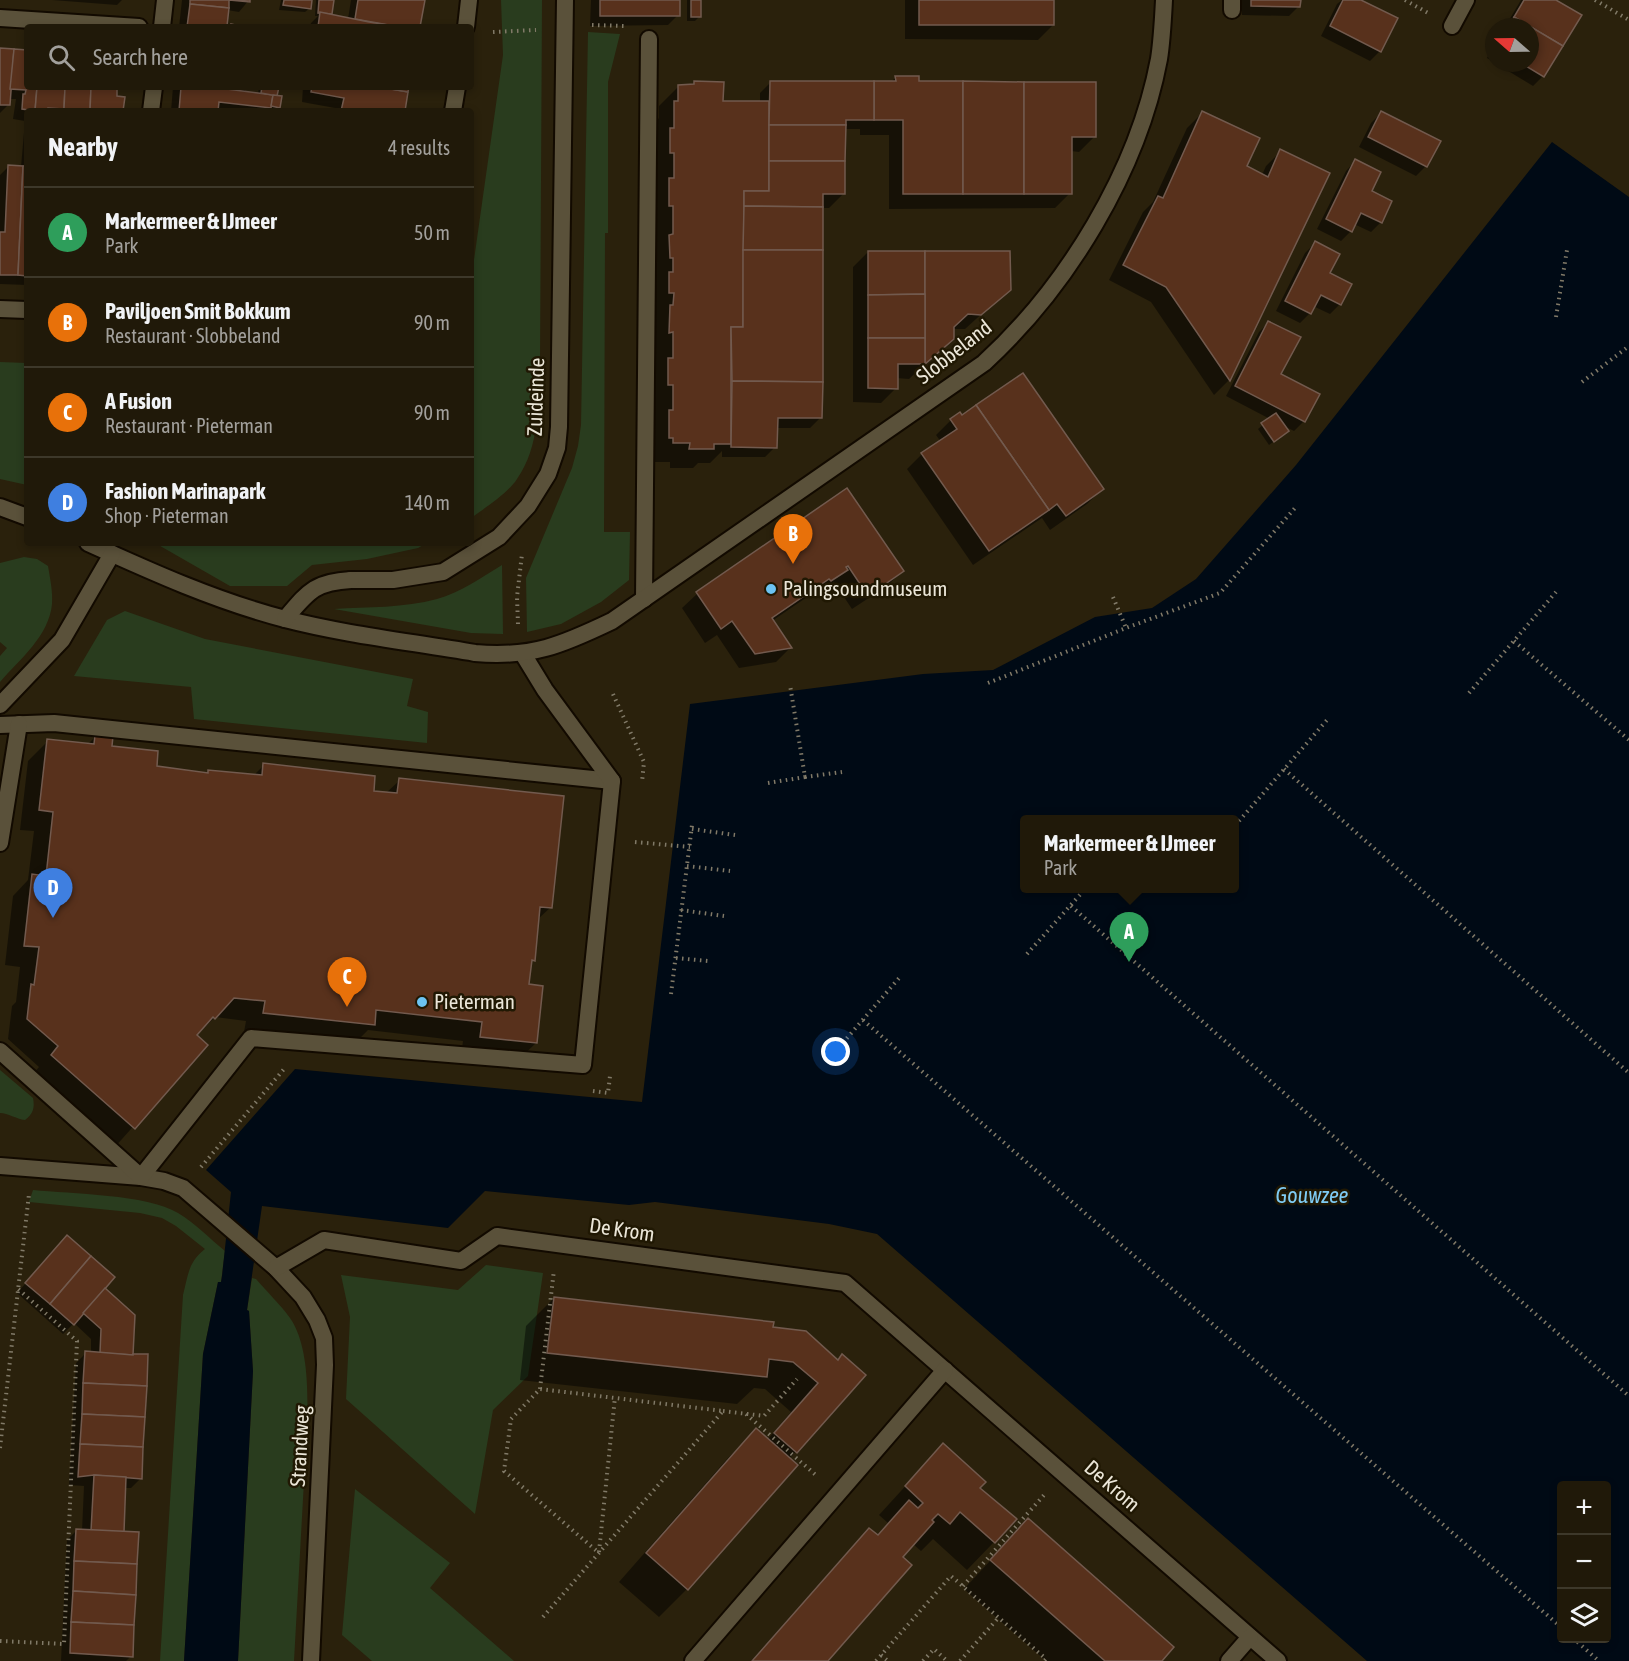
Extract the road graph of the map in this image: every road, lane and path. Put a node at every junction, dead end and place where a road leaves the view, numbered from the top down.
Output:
1 (165, 0) edge
2 (469, 0) edge
3 (565, 0) edge
4 (1164, 0) edge
5 (1466, 0) edge
6 (1595, 0) edge
7 (0, 18) edge
8 (1629, 20) edge
9 (93, 24) edge
10 (162, 24) edge
11 (466, 24) edge
12 (587, 25) dead end
13 (627, 26) dead end
14 (1452, 26) dead end
15 (546, 30) dead end
16 (499, 32) dead end
17 (649, 39) dead end
18 (154, 90) edge
19 (456, 90) edge
20 (151, 108) edge
21 (454, 108) edge
22 (1567, 250) dead end
23 (0, 309) edge
24 (24, 310) edge
25 (1556, 317) dead end
26 (1629, 346) edge
27 (1582, 382) dead end
28 (0, 507) edge
29 (1295, 508) dead end
30 (24, 516) edge
31 (95, 546) edge
32 (112, 554) junction
33 (1556, 592) dead end
34 (517, 597) dead end
35 (1113, 597) dead end
36 (644, 599) junction
37 (517, 615) dead end
38 (285, 619) junction
39 (1126, 628) junction
40 (1514, 641) junction
41 (523, 654) junction
42 (988, 683) dead end
43 (790, 685) dead end
44 (1469, 693) dead end
45 (612, 694) dead end
46 (0, 705) edge
47 (1327, 720) dead end
48 (19, 724) junction
49 (0, 725) edge
50 (1629, 740) edge
51 (1284, 770) junction
52 (842, 772) dead end
53 (805, 777) junction
54 (612, 781) junction
55 (768, 783) dead end
56 (642, 785) dead end
57 (1239, 821) dead end
58 (636, 830) dead end
59 (735, 835) dead end
60 (635, 842) junction
61 (0, 843) edge
62 (690, 847) junction
63 (634, 853) dead end
64 (687, 866) junction
65 (730, 871) dead end
66 (1082, 893) edge
67 (1071, 906) junction
68 (681, 910) junction
69 (724, 916) dead end
70 (1027, 954) dead end
71 (676, 958) junction
72 (708, 961) dead end
73 (900, 977) dead end
74 (671, 994) dead end
75 (862, 1020) junction
76 (0, 1051) edge
77 (827, 1061) dead end
78 (286, 1067) dead end
79 (610, 1069) dead end
80 (1629, 1073) edge
81 (586, 1091) dead end
82 (0, 1166) edge
83 (32, 1170) junction
84 (141, 1177) junction
85 (183, 1188) junction
86 (557, 1244) junction
87 (276, 1268) junction
88 (18, 1289) junction
89 (945, 1370) junction
90 (797, 1378) dead end
91 (540, 1389) junction
92 (1629, 1396) edge
93 (615, 1398) junction
94 (723, 1411) junction
95 (746, 1414) junction
96 (0, 1448) edge
97 (1063, 1473) junction
98 (837, 1494) junction
99 (599, 1553) junction
100 (963, 1586) junction
101 (543, 1617) dead end
102 (999, 1617) junction
103 (1557, 1624) edge
104 (1250, 1637) junction
105 (0, 1641) edge
106 (1579, 1643) edge
107 (881, 1655) junction
108 (311, 1661) edge
109 (693, 1661) edge
110 (876, 1661) edge
111 (888, 1661) edge
112 (923, 1661) edge
113 (947, 1661) edge
114 (960, 1661) edge
115 (1044, 1661) edge
116 (1229, 1661) edge
117 (1278, 1661) edge
118 (1599, 1661) edge

1 - 10 street
2 - 11 street
3 - 38 street, Zuideinde
4 - 36 street, Slobbeland
5 - 14 street
6 - 8 path
7 - 9 street
12 - 13 path
15 - 16 path
17 - 36 street
18 - 20 street
19 - 21 street
22 - 25 path
23 - 24 street
26 - 27 path
28 - 30 street
29 - 39 path
31 - 32 street
32 - 38 street
32 - 46 street
33 - 40 path
34 - 37 path
35 - 39 path
36 - 41 street, Slobbeland
38 - 41 street, Slobbeland
39 - 42 path
40 - 44 path
40 - 50 path
41 - 54 street
43 - 53 path
45 - 56 path
47 - 51 path
48 - 49 street
48 - 54 street
48 - 61 street
51 - 57 path
51 - 80 path
52 - 53 path
53 - 55 path
54 - 84 street
58 - 60 path
59 - 62 path
60 - 62 path
60 - 63 path
62 - 64 path
64 - 65 path
64 - 68 path
66 - 67 path
67 - 70 path
67 - 92 path
68 - 69 path
68 - 71 path
71 - 72 path
71 - 74 path
73 - 75 path
75 - 77 path
75 - 103 path
76 - 84 street
78 - 85 path
79 - 81 path
82 - 83 street
83 - 84 street
83 - 88 path
84 - 85 street
85 - 87 street, Strandweg
86 - 87 street, De Krom
86 - 89 street, De Krom
86 - 91 path
87 - 108 street, Strandweg
88 - 96 path
88 - 105 path
89 - 97 street, De Krom
89 - 98 street
90 - 95 path
91 - 93 path
91 - 99 path
93 - 94 path
93 - 99 path
94 - 95 path
94 - 99 path
95 - 98 path
97 - 100 path
97 - 104 street, De Krom
98 - 109 street
99 - 101 path
100 - 102 path
100 - 107 path
102 - 114 path
102 - 115 path
104 - 116 street
104 - 117 street, De Krom
106 - 118 path
107 - 110 path
107 - 111 path
112 - 113 path

